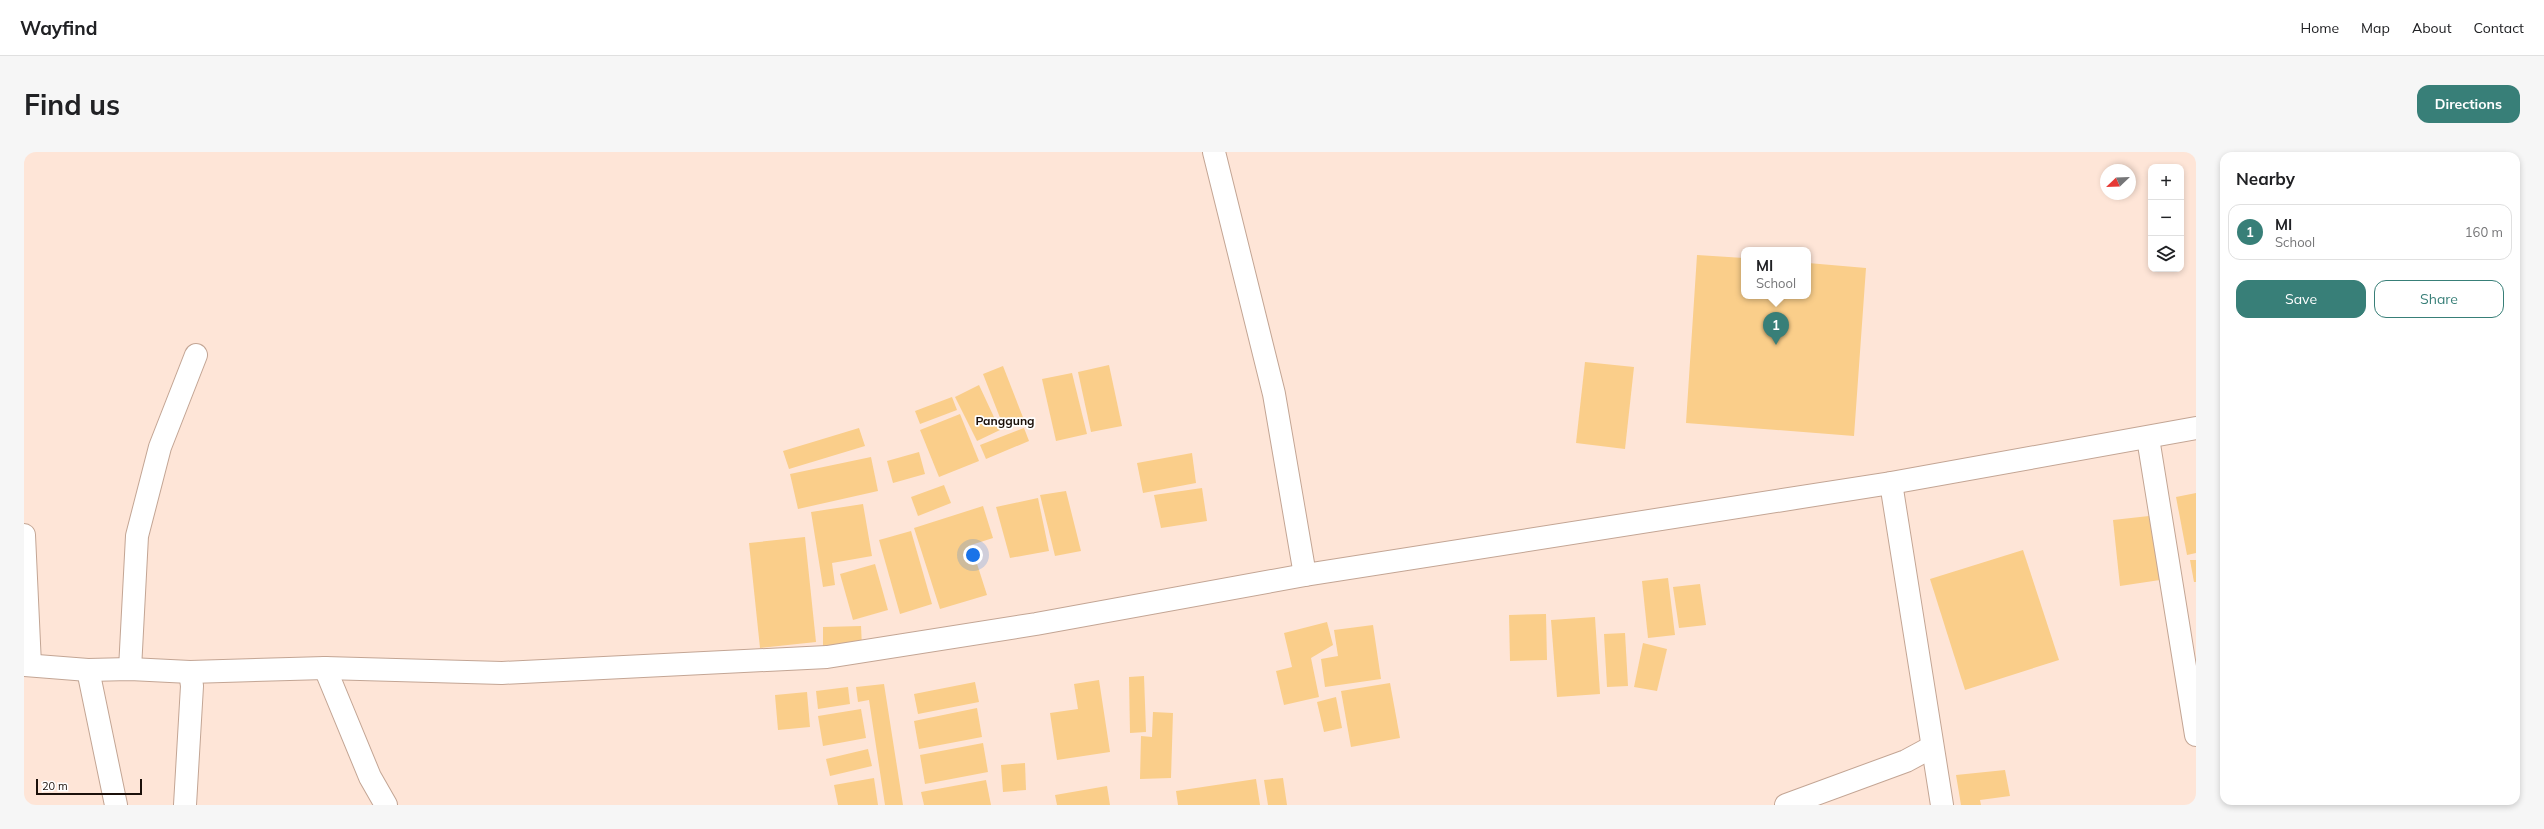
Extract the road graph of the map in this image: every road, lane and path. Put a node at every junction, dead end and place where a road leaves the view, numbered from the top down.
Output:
1 (1214, 152) edge
2 (196, 355) dead end
3 (2196, 428) edge
4 (2148, 438) junction
5 (1891, 483) junction
6 (24, 535) edge
7 (1305, 575) junction
8 (27, 665) edge
9 (325, 668) junction
10 (130, 669) junction
11 (88, 670) junction
12 (190, 672) junction
13 (2196, 735) edge
14 (1932, 747) junction
15 (116, 805) edge
16 (185, 805) edge
17 (386, 805) edge
18 (1786, 805) edge
19 (1942, 805) edge

1 - 7 street
2 - 10 street
3 - 4 street
4 - 5 street
4 - 13 street
5 - 7 street
5 - 14 street
6 - 8 street
7 - 9 street
8 - 11 street
9 - 12 street
9 - 17 street
10 - 11 street
10 - 12 street
11 - 15 street
12 - 16 street
14 - 18 street
14 - 19 street

